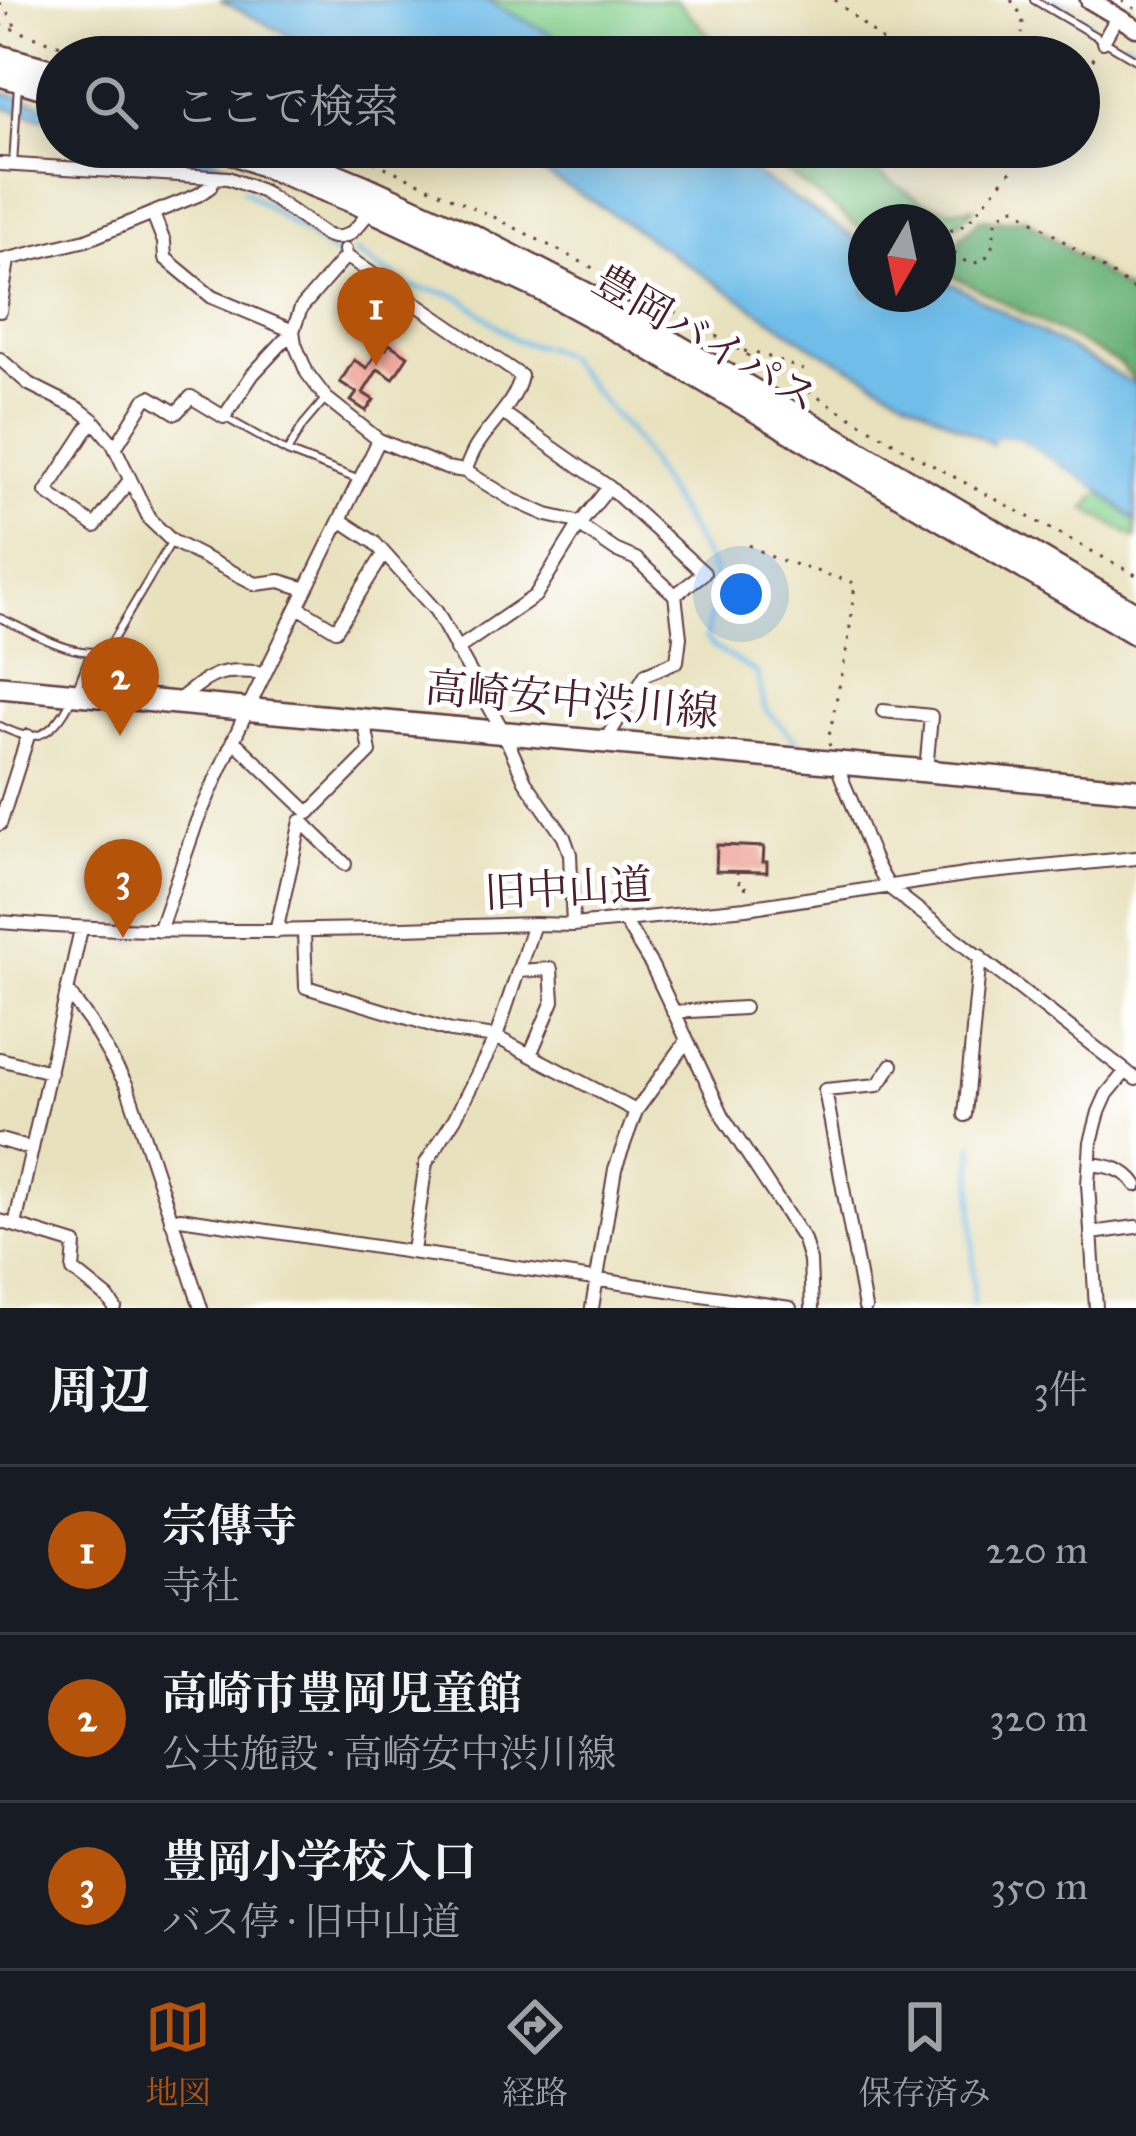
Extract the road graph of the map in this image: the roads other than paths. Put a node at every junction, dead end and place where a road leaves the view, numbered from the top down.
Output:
1 (1034, 0) edge
2 (1089, 0) edge
3 (1119, 9) edge
4 (1136, 28) edge
5 (1093, 36) edge
6 (1100, 40) edge
7 (1103, 42) junction
8 (0, 56) edge
9 (1136, 60) edge
10 (36, 66) edge
11 (12, 83) edge
12 (6, 164) edge
13 (36, 166) edge
14 (65, 168) edge
15 (288, 168) edge
16 (317, 168) edge
17 (214, 178) junction
18 (384, 197) junction
19 (153, 214) junction
20 (342, 237) junction
21 (346, 256) junction
22 (4, 261) edge
23 (0, 311) edge
24 (293, 331) junction
25 (0, 359) edge
26 (326, 398) junction
27 (503, 412) junction
28 (224, 417) junction
29 (93, 420) junction
30 (379, 440) junction
31 (115, 448) junction
32 (287, 452) junction
33 (465, 471) junction
34 (361, 480) junction
35 (129, 481) junction
36 (609, 487) junction
37 (342, 520) junction
38 (579, 525) junction
39 (172, 541) junction
40 (384, 554) junction
41 (306, 590) junction
42 (675, 595) junction
43 (298, 607) junction
44 (1136, 614) edge
45 (0, 618) edge
46 (1136, 634) edge
47 (456, 650) junction
48 (90, 654) junction
49 (265, 673) junction
50 (0, 687) edge
51 (74, 693) junction
52 (176, 702) junction
53 (248, 708) junction
54 (883, 711) dead end
55 (364, 718) junction
56 (0, 726) edge
57 (502, 731) junction
58 (28, 736) junction
59 (233, 740) junction
60 (604, 741) junction
61 (837, 763) junction
62 (926, 771) junction
63 (1136, 790) edge
64 (0, 824) edge
65 (1136, 859) edge
66 (345, 864) dead end
67 (890, 888) junction
68 (624, 920) junction
69 (0, 922) edge
70 (534, 924) junction
71 (573, 925) junction
72 (82, 929) junction
73 (159, 931) junction
74 (276, 932) junction
75 (304, 932) junction
76 (980, 956) junction
77 (518, 971) junction
78 (68, 992) junction
79 (744, 1008) dead end
80 (673, 1012) junction
81 (496, 1037) junction
82 (686, 1042) junction
83 (530, 1055) junction
84 (0, 1059) edge
85 (892, 1065) dead end
86 (50, 1072) junction
87 (1132, 1072) edge
88 (636, 1111) junction
89 (965, 1115) dead end
90 (0, 1140) edge
91 (32, 1149) junction
92 (1090, 1164) junction
93 (1136, 1185) edge
94 (171, 1220) junction
95 (7, 1223) edge
96 (1136, 1227) edge
97 (1092, 1233) junction
98 (413, 1251) junction
99 (596, 1279) junction
100 (115, 1308) edge
101 (201, 1308) edge
102 (592, 1308) edge
103 (790, 1308) edge
104 (812, 1308) edge
105 (865, 1308) edge
106 (1096, 1308) edge

1 - 5 lane
2 - 3 street
3 - 4 street
3 - 7 street
6 - 7 lane
7 - 9 lane
8 - 10 main road
11 - 12 lane
12 - 13 street
14 - 17 street
15 - 18 main road, 豊岡バイパス
16 - 18 main road, 豊岡バイパス
17 - 19 street
17 - 20 street
18 - 20 street
18 - 44 main road, 豊岡バイパス
18 - 46 main road, 豊岡バイパス
19 - 22 street
19 - 24 street
20 - 21 street
21 - 24 street
21 - 27 street
22 - 23 street
24 - 26 street
24 - 28 street
25 - 29 street
26 - 30 street
26 - 32 lane
27 - 33 street
27 - 36 street
28 - 31 street
28 - 32 lane
29 - 31 street
29 - 35 street
30 - 33 street
30 - 34 street
31 - 35 street
32 - 34 lane
33 - 38 street
34 - 37 street
35 - 39 street
36 - 38 street
36 - 42 street
37 - 40 street
37 - 41 street
38 - 42 street
38 - 47 street
39 - 41 street
39 - 48 lane
40 - 43 street
40 - 47 street
41 - 43 street
42 - 60 street
43 - 49 street
45 - 48 lane
47 - 57 street
48 - 51 lane
49 - 52 street
49 - 53 street
50 - 51 main road, 高崎安中渋川線
51 - 52 main road, 高崎安中渋川線
51 - 58 lane
52 - 53 main road, 高崎安中渋川線
53 - 55 main road, 高崎安中渋川線
53 - 59 street
54 - 62 street
55 - 57 main road, 高崎安中渋川線
55 - 59 street
56 - 58 lane
57 - 60 main road, 高崎安中渋川線
57 - 71 street
58 - 64 street
59 - 73 street
60 - 61 main road, 高崎安中渋川線
61 - 62 main road, 高崎安中渋川線
61 - 67 street
62 - 63 main road, 高崎安中渋川線
65 - 67 street, 旧中山道
66 - 74 street
67 - 68 street, 旧中山道
67 - 76 street
68 - 71 street, 旧中山道
68 - 80 street
69 - 72 street, 旧中山道
70 - 71 street, 旧中山道
70 - 75 street, 旧中山道
70 - 77 street
72 - 73 street, 旧中山道
72 - 78 street
73 - 74 street, 旧中山道
74 - 75 street, 旧中山道
75 - 81 street
76 - 87 street
76 - 89 street
77 - 81 street
77 - 83 street
78 - 86 street
78 - 94 street
79 - 80 street
80 - 82 street
81 - 83 street
81 - 98 street
82 - 88 street
82 - 104 street
83 - 88 street
84 - 86 street
85 - 105 street
86 - 91 street
87 - 92 street
88 - 99 street
90 - 91 street
91 - 95 street
92 - 93 street
92 - 97 street
94 - 98 street
94 - 101 street
95 - 100 street
96 - 97 street
97 - 106 street
98 - 99 street
99 - 102 street
99 - 103 street

